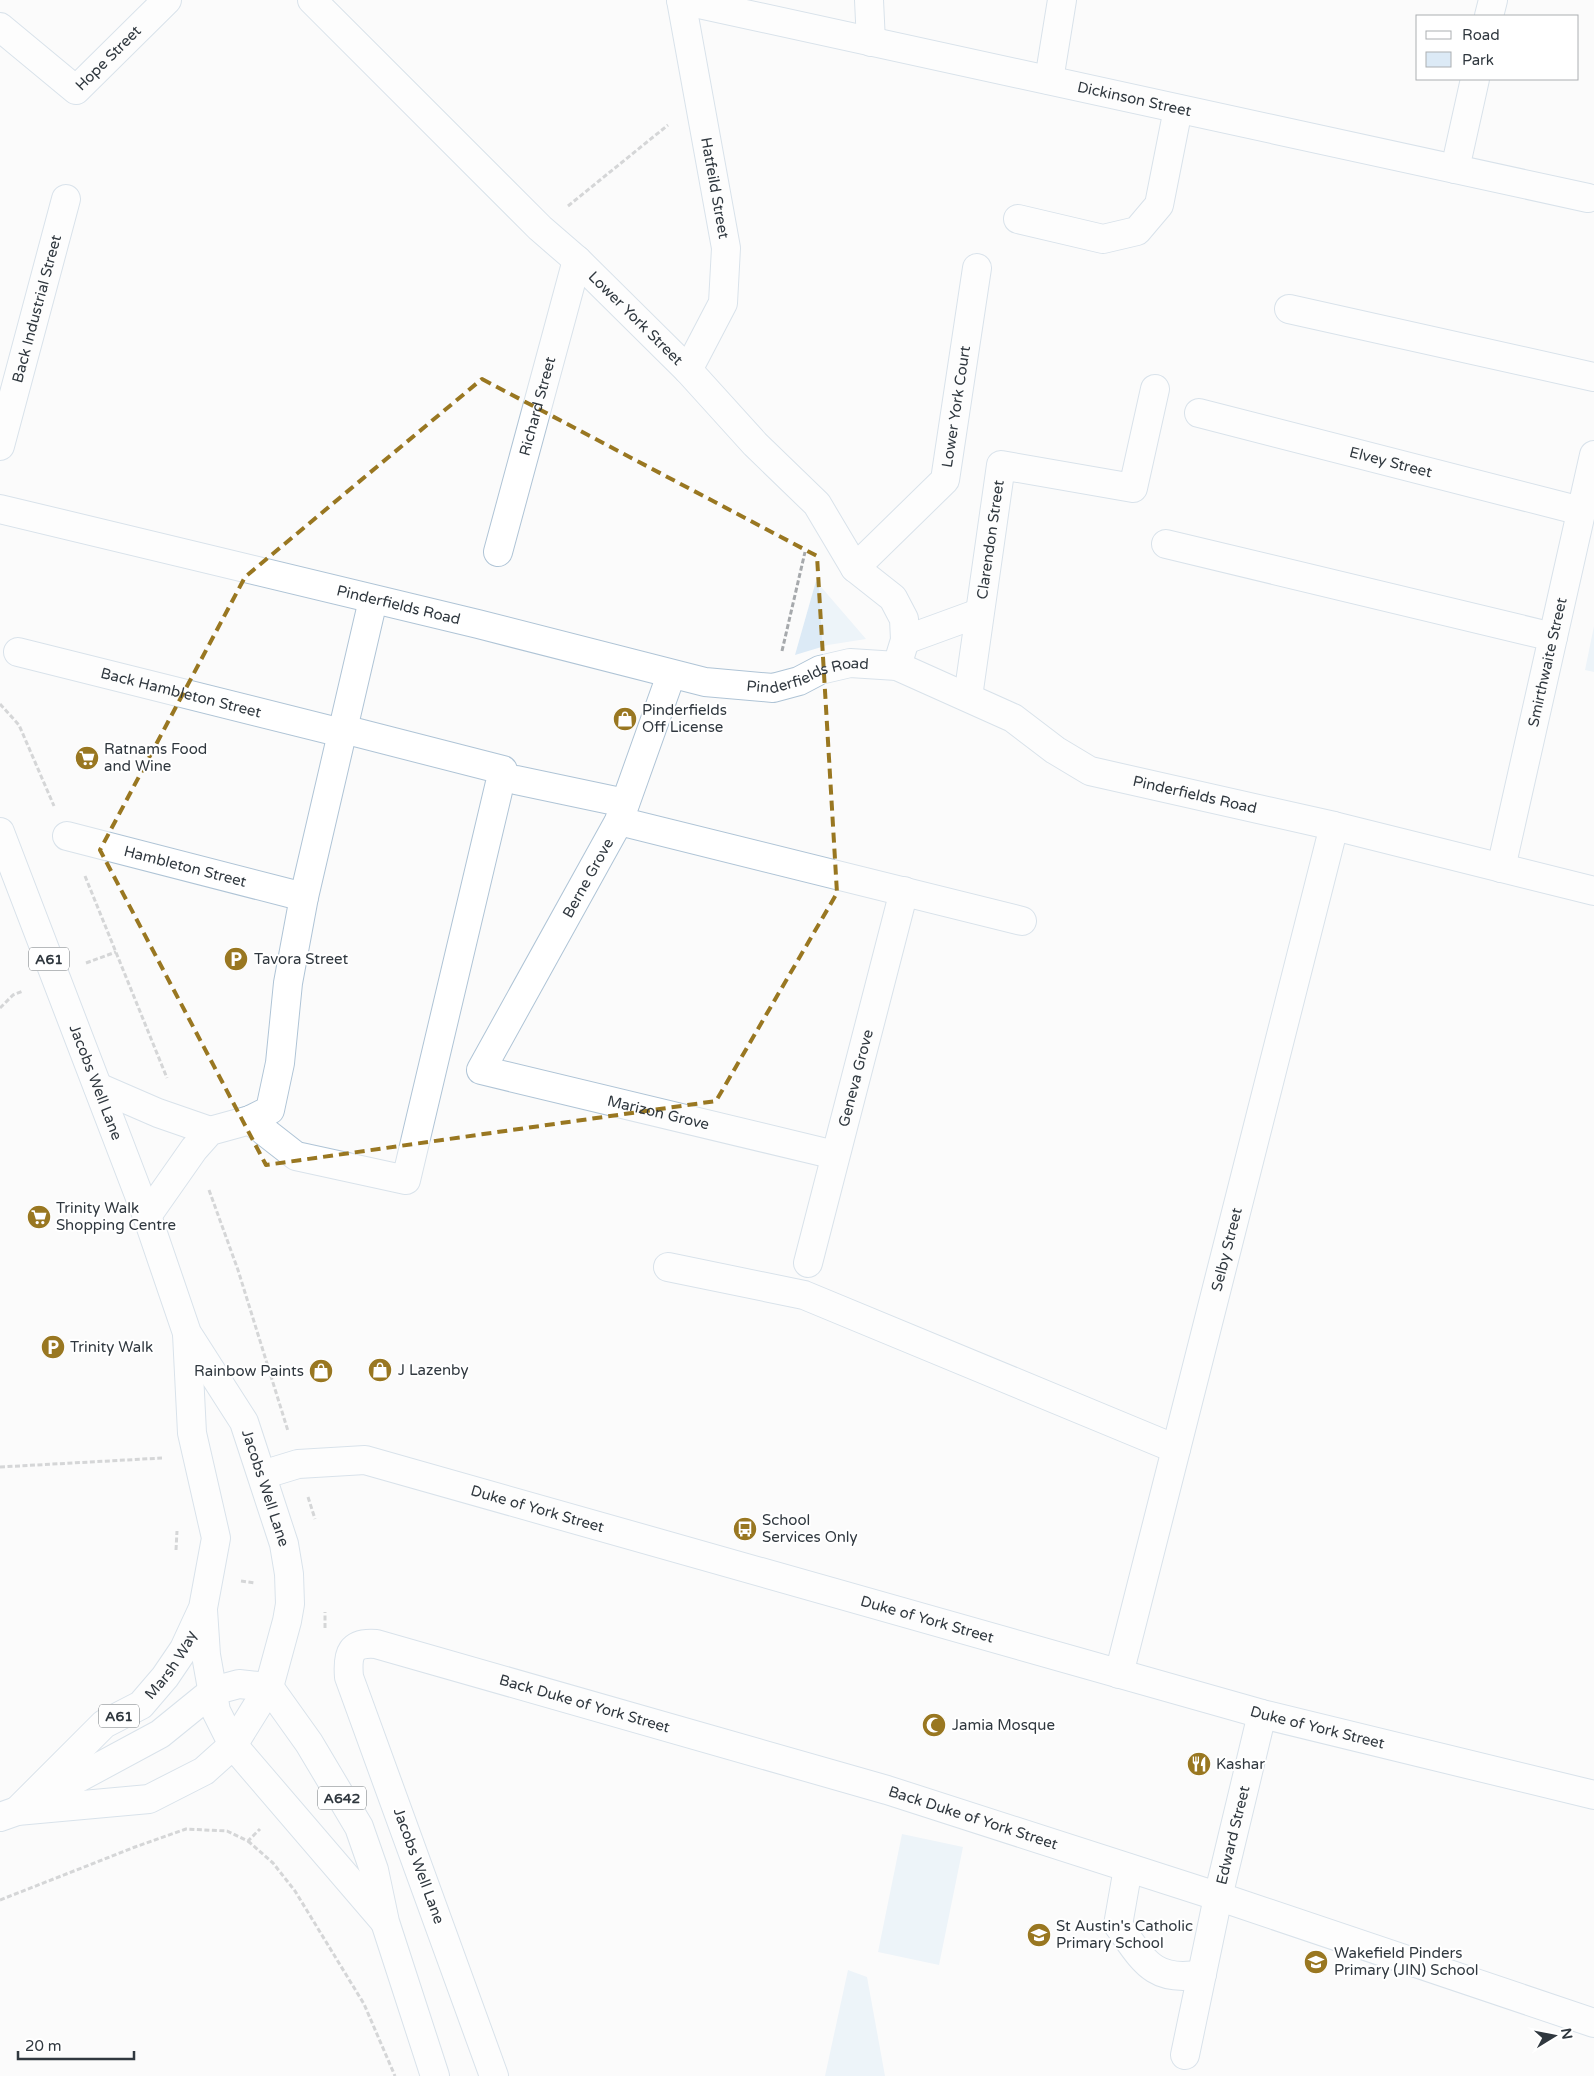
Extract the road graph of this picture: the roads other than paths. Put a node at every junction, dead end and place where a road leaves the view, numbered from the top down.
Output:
1 (167, 0) edge
2 (312, 0) edge
3 (681, 0) edge
4 (869, 0) edge
5 (1062, 0) edge
6 (1493, 0) edge
7 (1489, 15) edge
8 (0, 27) edge
9 (871, 42) junction
10 (1049, 80) junction
11 (1475, 80) edge
12 (1178, 109) junction
13 (1455, 169) junction
14 (1588, 198) dead end
15 (66, 199) dead end
16 (1018, 219) dead end
17 (577, 260) junction
18 (977, 268) dead end
19 (1289, 309) dead end
20 (688, 370) junction
21 (1594, 377) edge
22 (1155, 389) dead end
23 (1199, 413) dead end
24 (0, 446) edge
25 (1594, 455) edge
26 (0, 508) edge
27 (1582, 511) junction
28 (1166, 544) dead end
29 (498, 552) dead end
30 (855, 568) junction
31 (373, 600) junction
32 (979, 613) junction
33 (1553, 637) junction
34 (905, 640) junction
35 (18, 652) dead end
36 (897, 666) junction
37 (671, 675) junction
38 (968, 697) junction
39 (343, 731) junction
40 (516, 780) dead end
41 (622, 812) junction
42 (1334, 826) junction
43 (0, 832) edge
44 (67, 836) road end
45 (1501, 868) junction
46 (904, 891) junction
47 (1594, 891) edge
48 (304, 897) junction
49 (1022, 921) dead end
50 (481, 1070) joint
51 (98, 1088) junction
52 (250, 1120) junction
53 (202, 1140) junction
54 (835, 1155) junction
55 (147, 1216) junction
56 (808, 1264) dead end
57 (668, 1267) dead end
58 (187, 1333) junction
59 (1176, 1449) junction
60 (262, 1475) junction
61 (203, 1608) junction
62 (350, 1656) joint
63 (1119, 1674) junction
64 (269, 1687) junction
65 (213, 1691) junction
66 (1262, 1714) junction
67 (234, 1745) junction
68 (1594, 1795) edge
69 (9, 1814) edge
70 (1128, 1868) junction
71 (1218, 1897) junction
72 (385, 1922) junction
73 (1202, 1974) junction
74 (1594, 2023) edge
75 (1186, 2055) dead end
76 (434, 2076) edge
77 (494, 2076) edge

1 - 8 main road, Hope Street
2 - 17 main road, Lower York Street
3 - 9 main road, Dickinson Street
3 - 20 main road, Hatfeild Street
4 - 9 main road
5 - 10 main road
6 - 7 main road
9 - 10 main road, Dickinson Street
10 - 12 main road, Dickinson Street
11 - 13 main road
12 - 13 main road, Dickinson Street
12 - 16 main road
13 - 14 main road, Dickinson Street
15 - 24 main road, Back Industrial Street
17 - 20 main road, Lower York Street
17 - 29 main road, Richard Street
18 - 30 main road, Lower York Court
19 - 21 main road
20 - 30 main road, Lower York Street
22 - 32 main road, Clarendon Street
23 - 27 main road, Elvey Street
25 - 27 main road, Smirthwaite Street
26 - 31 main road, Pinderfields Road
27 - 33 main road, Smirthwaite Street
28 - 33 main road
30 - 34 main road, Lower York Street
31 - 37 main road, Pinderfields Road
31 - 39 main road
32 - 34 main road, Clarendon Street
32 - 38 main road, Clarendon Street
33 - 45 main road, Smirthwaite Street
34 - 36 main road, Lower York Street
35 - 39 main road, Back Hambleton Street
36 - 37 main road, Pinderfields Road
36 - 38 main road, Pinderfields Road
37 - 41 main road, Berne Grove
38 - 42 main road, Pinderfields Road
39 - 48 main road
39 - 52 main road, Back Hambleton Street
40 - 41 main road
41 - 46 main road
41 - 50 main road, Berne Grove
42 - 45 main road, Pinderfields Road
42 - 59 main road, Selby Street
43 - 51 main road, Jacobs Well Lane / A61
44 - 48 main road, Hambleton Street
45 - 47 main road, Pinderfields Road
46 - 49 main road
46 - 54 main road, Geneva Grove
48 - 52 main road
50 - 54 main road, Marizon Grove
51 - 53 main road
51 - 55 main road, Jacobs Well Lane / A61
52 - 53 main road
53 - 55 main road
54 - 56 main road, Geneva Grove
55 - 58 main road, Jacobs Well Lane / A61
57 - 59 main road
58 - 60 main road, Jacobs Well Lane / A61
58 - 61 main road, Jacobs Well Lane / A61
59 - 63 main road, Selby Street
60 - 63 main road, Duke of York Street
60 - 64 main road, Jacobs Well Lane / A61
61 - 65 main road
61 - 69 main road, Marsh Way / A61
62 - 70 main road, Back Duke of York Street
62 - 77 main road, Jacobs Well Lane
63 - 66 main road, Duke of York Street
64 - 65 main road
64 - 67 main road, Jacobs Well Lane / A61
64 - 72 main road, A642
65 - 67 main road
65 - 69 main road
66 - 68 main road, Duke of York Street
66 - 71 main road, Edward Street
67 - 69 main road, A61
67 - 72 main road, A642
70 - 71 main road, Back Duke of York Street
70 - 73 main road
71 - 73 main road, Edward Street
71 - 74 main road, Back Duke of York Street
72 - 76 main road, A642
73 - 75 main road, Edward Street

